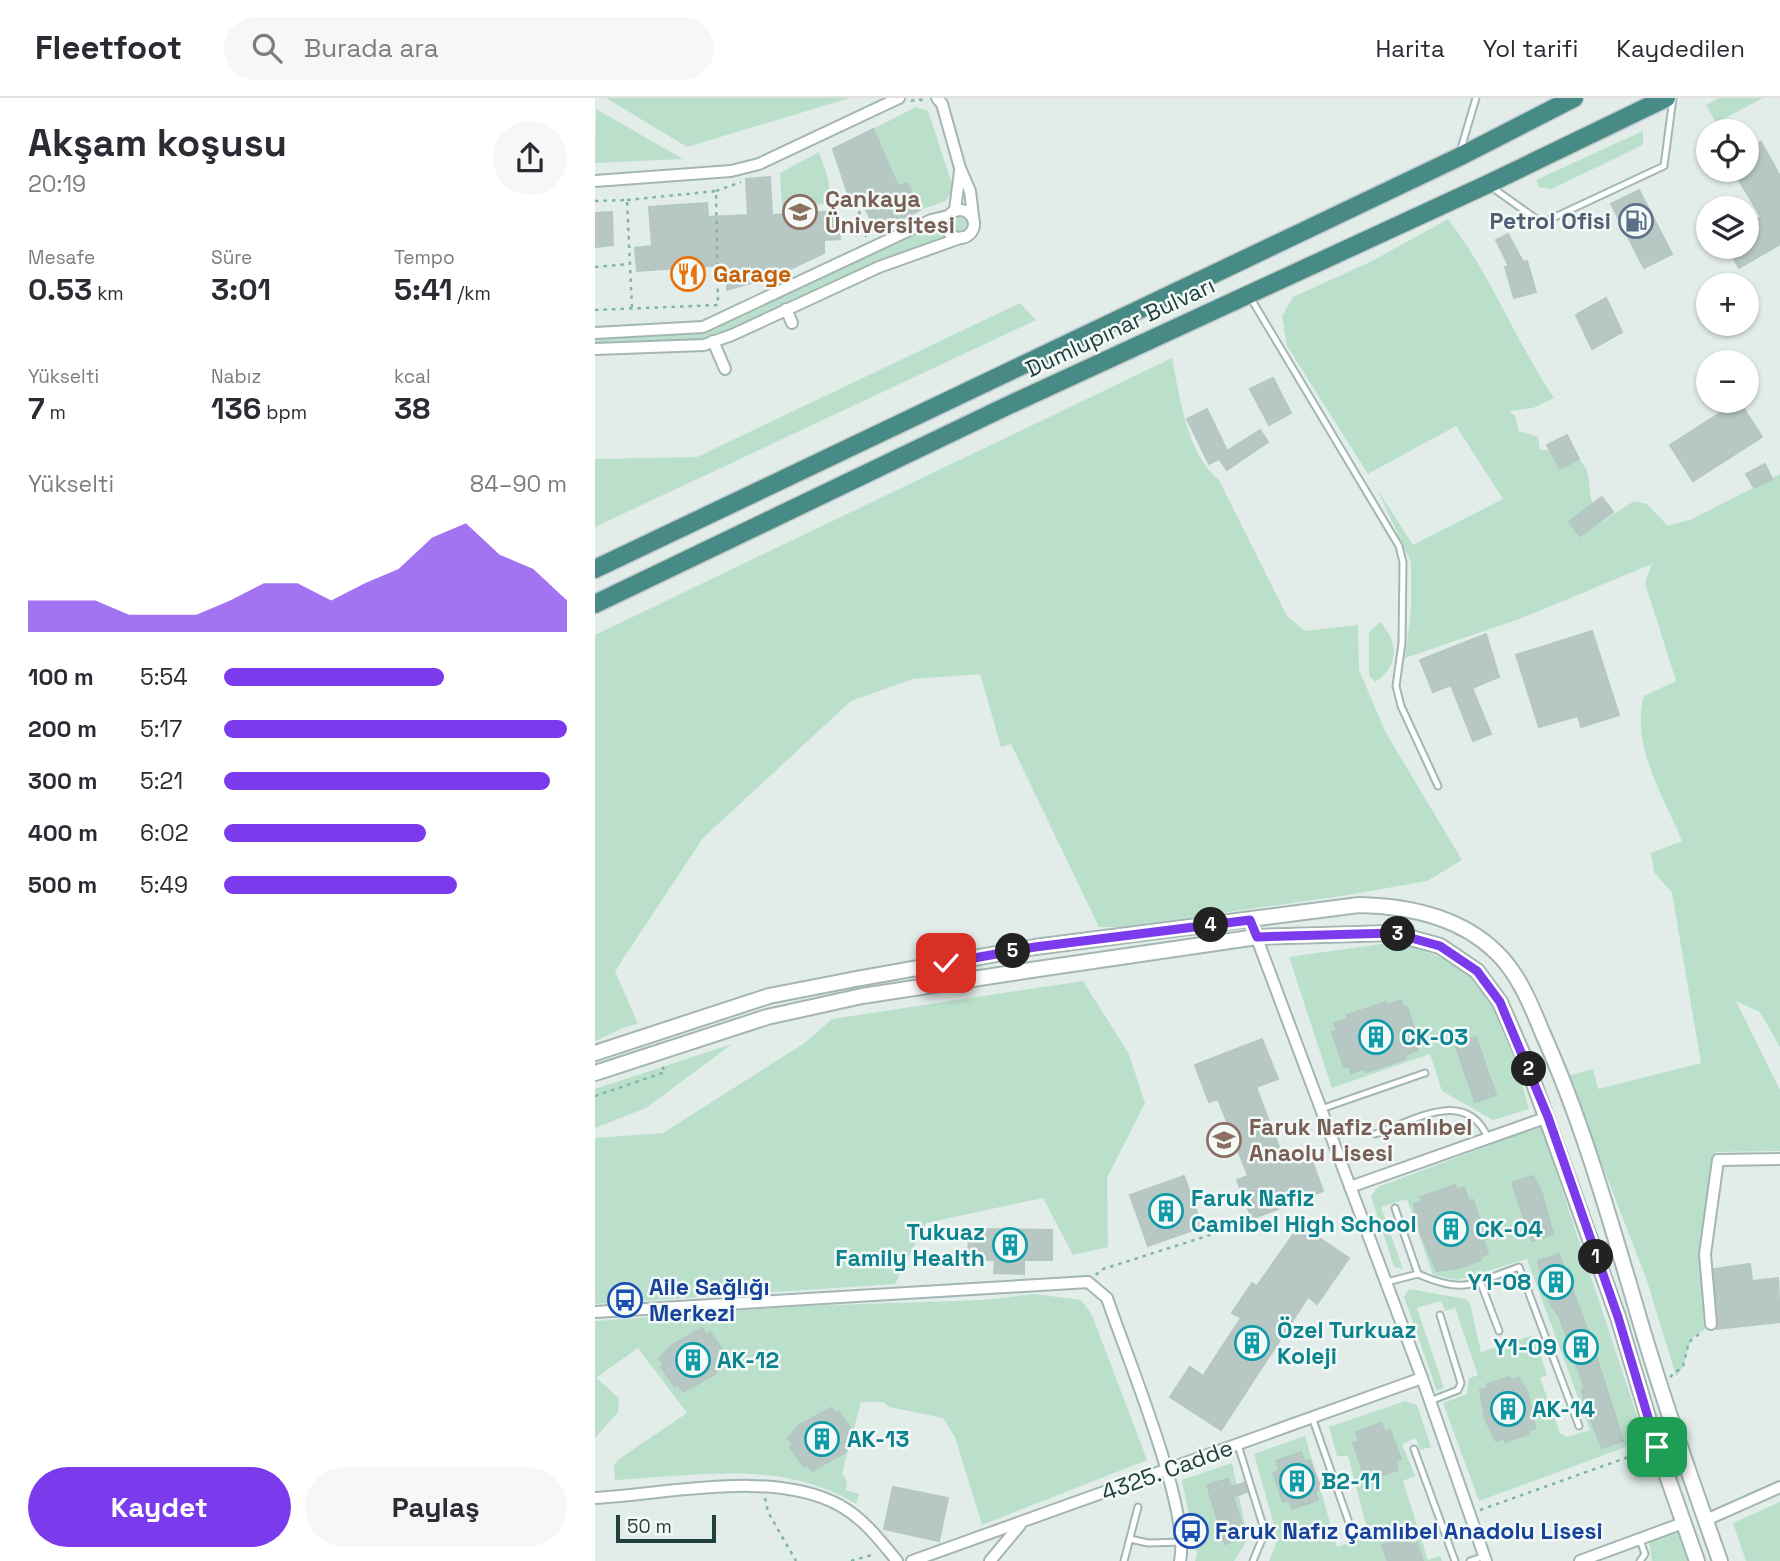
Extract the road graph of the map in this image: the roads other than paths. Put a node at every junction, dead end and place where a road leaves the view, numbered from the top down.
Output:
1 (1476, 98) edge
2 (1574, 98) edge
3 (1666, 98) edge
4 (1674, 98) edge
5 (903, 100) edge
6 (935, 102) edge
7 (1459, 157) junction
8 (960, 168) junction
9 (595, 181) edge
10 (1488, 184) junction
11 (951, 213) junction
12 (974, 224) junction
13 (963, 237) junction
14 (1249, 295) junction
15 (786, 309) junction
16 (792, 323) dead end
17 (595, 332) edge
18 (713, 341) junction
19 (595, 349) edge
20 (725, 369) dead end
21 (595, 569) edge
22 (595, 604) edge
23 (1438, 786) dead end
24 (1250, 920) junction
25 (1257, 937) junction
26 (595, 1053) edge
27 (595, 1073) edge
28 (1425, 1073) dead end
29 (1321, 1109) junction
30 (1548, 1117) junction
31 (1375, 1134) dead end
32 (1488, 1138) junction
33 (1780, 1159) edge
34 (1350, 1187) junction
35 (1395, 1208) dead end
36 (1418, 1274) junction
37 (1480, 1281) junction
38 (1386, 1282) junction
39 (595, 1312) edge
40 (1440, 1315) dead end
41 (1711, 1324) road end
42 (1499, 1331) dead end
43 (1422, 1378) junction
44 (1430, 1401) junction
45 (1312, 1418) junction
46 (1579, 1426) dead end
47 (1238, 1444) junction
48 (1414, 1449) dead end
49 (1166, 1470) junction
50 (1780, 1487) edge
51 (595, 1498) edge
52 (1138, 1507) dead end
53 (1706, 1520) junction
54 (1021, 1523) junction
55 (1683, 1523) junction
56 (1353, 1534) dead end
57 (1130, 1539) junction
58 (1640, 1540) junction
59 (1182, 1542) junction
60 (1486, 1559) edge
61 (897, 1561) edge
62 (912, 1561) edge
63 (990, 1561) edge
64 (1124, 1561) edge
65 (1180, 1561) edge
66 (1253, 1561) edge
67 (1455, 1561) edge
68 (1470, 1561) edge
69 (1580, 1561) edge
70 (1640, 1561) edge
71 (1697, 1561) edge
72 (1720, 1561) edge

1 - 7 lane
2 - 7 highway, Dumlupınar Bulvarı
3 - 10 highway, Dumlupınar Bulvarı
4 - 10 lane
5 - 9 street
6 - 8 street
7 - 21 highway, Dumlupınar Bulvarı
8 - 11 street
8 - 12 street
10 - 14 highway, Dumlupınar Bulvarı
11 - 12 street
11 - 13 street
11 - 17 street
12 - 13 street
13 - 15 street
14 - 22 highway, Dumlupınar Bulvarı
14 - 23 lane
15 - 16 street
15 - 18 street
18 - 19 street
18 - 20 street
24 - 25 street
24 - 26 street
24 - 53 street
25 - 27 street
25 - 29 street
25 - 30 street
28 - 29 lane
29 - 34 street
30 - 32 street
30 - 55 street
31 - 32 lane
32 - 34 street
33 - 41 street
34 - 38 street
35 - 36 lane
36 - 37 lane
36 - 38 lane
37 - 42 lane
37 - 46 lane
38 - 43 street
39 - 49 street
40 - 44 lane
43 - 44 street
43 - 45 street, 4325. Cadde
44 - 60 street
45 - 47 street, 4325. Cadde
45 - 56 lane
47 - 49 street, 4325. Cadde
47 - 66 lane
48 - 67 lane
49 - 54 street, 4325. Cadde
49 - 59 street
50 - 53 street
51 - 61 street
52 - 57 lane
53 - 72 street
54 - 62 street, 4325. Cadde
54 - 63 street
55 - 58 street
55 - 71 street
57 - 59 lane
57 - 64 lane
58 - 69 street
58 - 70 lane
59 - 65 street
60 - 68 lane

